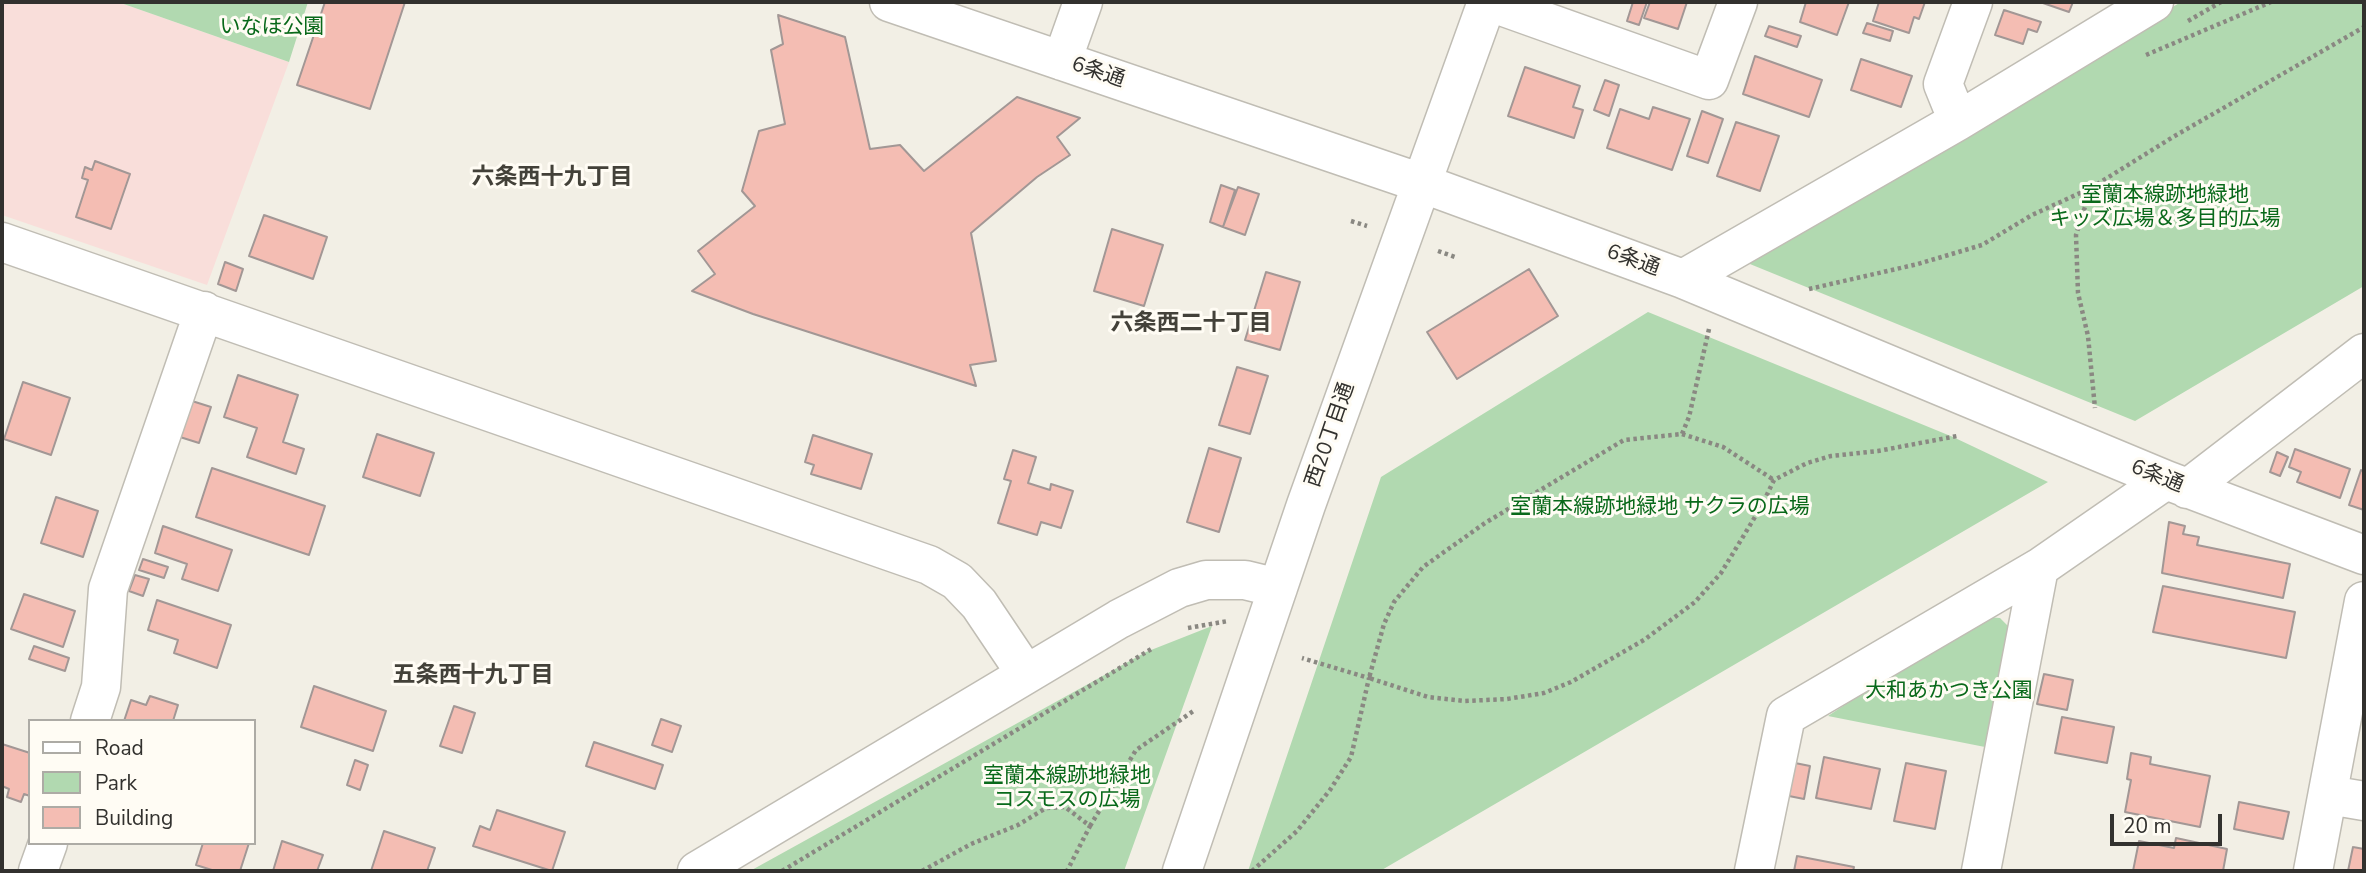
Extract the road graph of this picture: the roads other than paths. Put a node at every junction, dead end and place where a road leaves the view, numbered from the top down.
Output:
1 (889, 2) edge
2 (1083, 2) edge
3 (1489, 2) edge
4 (1738, 2) edge
5 (1972, 2) edge
6 (2154, 2) edge
7 (1062, 61) junction
8 (1958, 121) junction
9 (1421, 183) junction
10 (2, 242) edge
11 (1682, 279) junction
12 (204, 311) junction
13 (2364, 354) edge
14 (2176, 484) junction
15 (2364, 555) edge
16 (2039, 568) junction
17 (1278, 588) junction
18 (2364, 601) edge
19 (1026, 674) junction
20 (91, 719) edge
21 (2346, 798) edge
22 (47, 845) edge
23 (38, 871) edge
24 (697, 871) edge
25 (1182, 871) edge
26 (1754, 871) edge
27 (1981, 871) edge
28 (2313, 871) edge

1 - 7 street, 6条通
2 - 7 street
3 - 4 street
3 - 9 street, 西20丁目通
5 - 8 street
6 - 8 street
7 - 9 street, 6条通
8 - 11 street
9 - 11 street, 6条通
9 - 17 street, 西20丁目通
10 - 12 street
11 - 14 street, 6条通
12 - 19 street
12 - 20 street
13 - 14 street
14 - 15 street, 6条通
14 - 16 street
16 - 26 street
16 - 27 street
17 - 19 street
17 - 25 street, 西20丁目通
18 - 21 street
19 - 24 street
21 - 28 street
22 - 23 street

